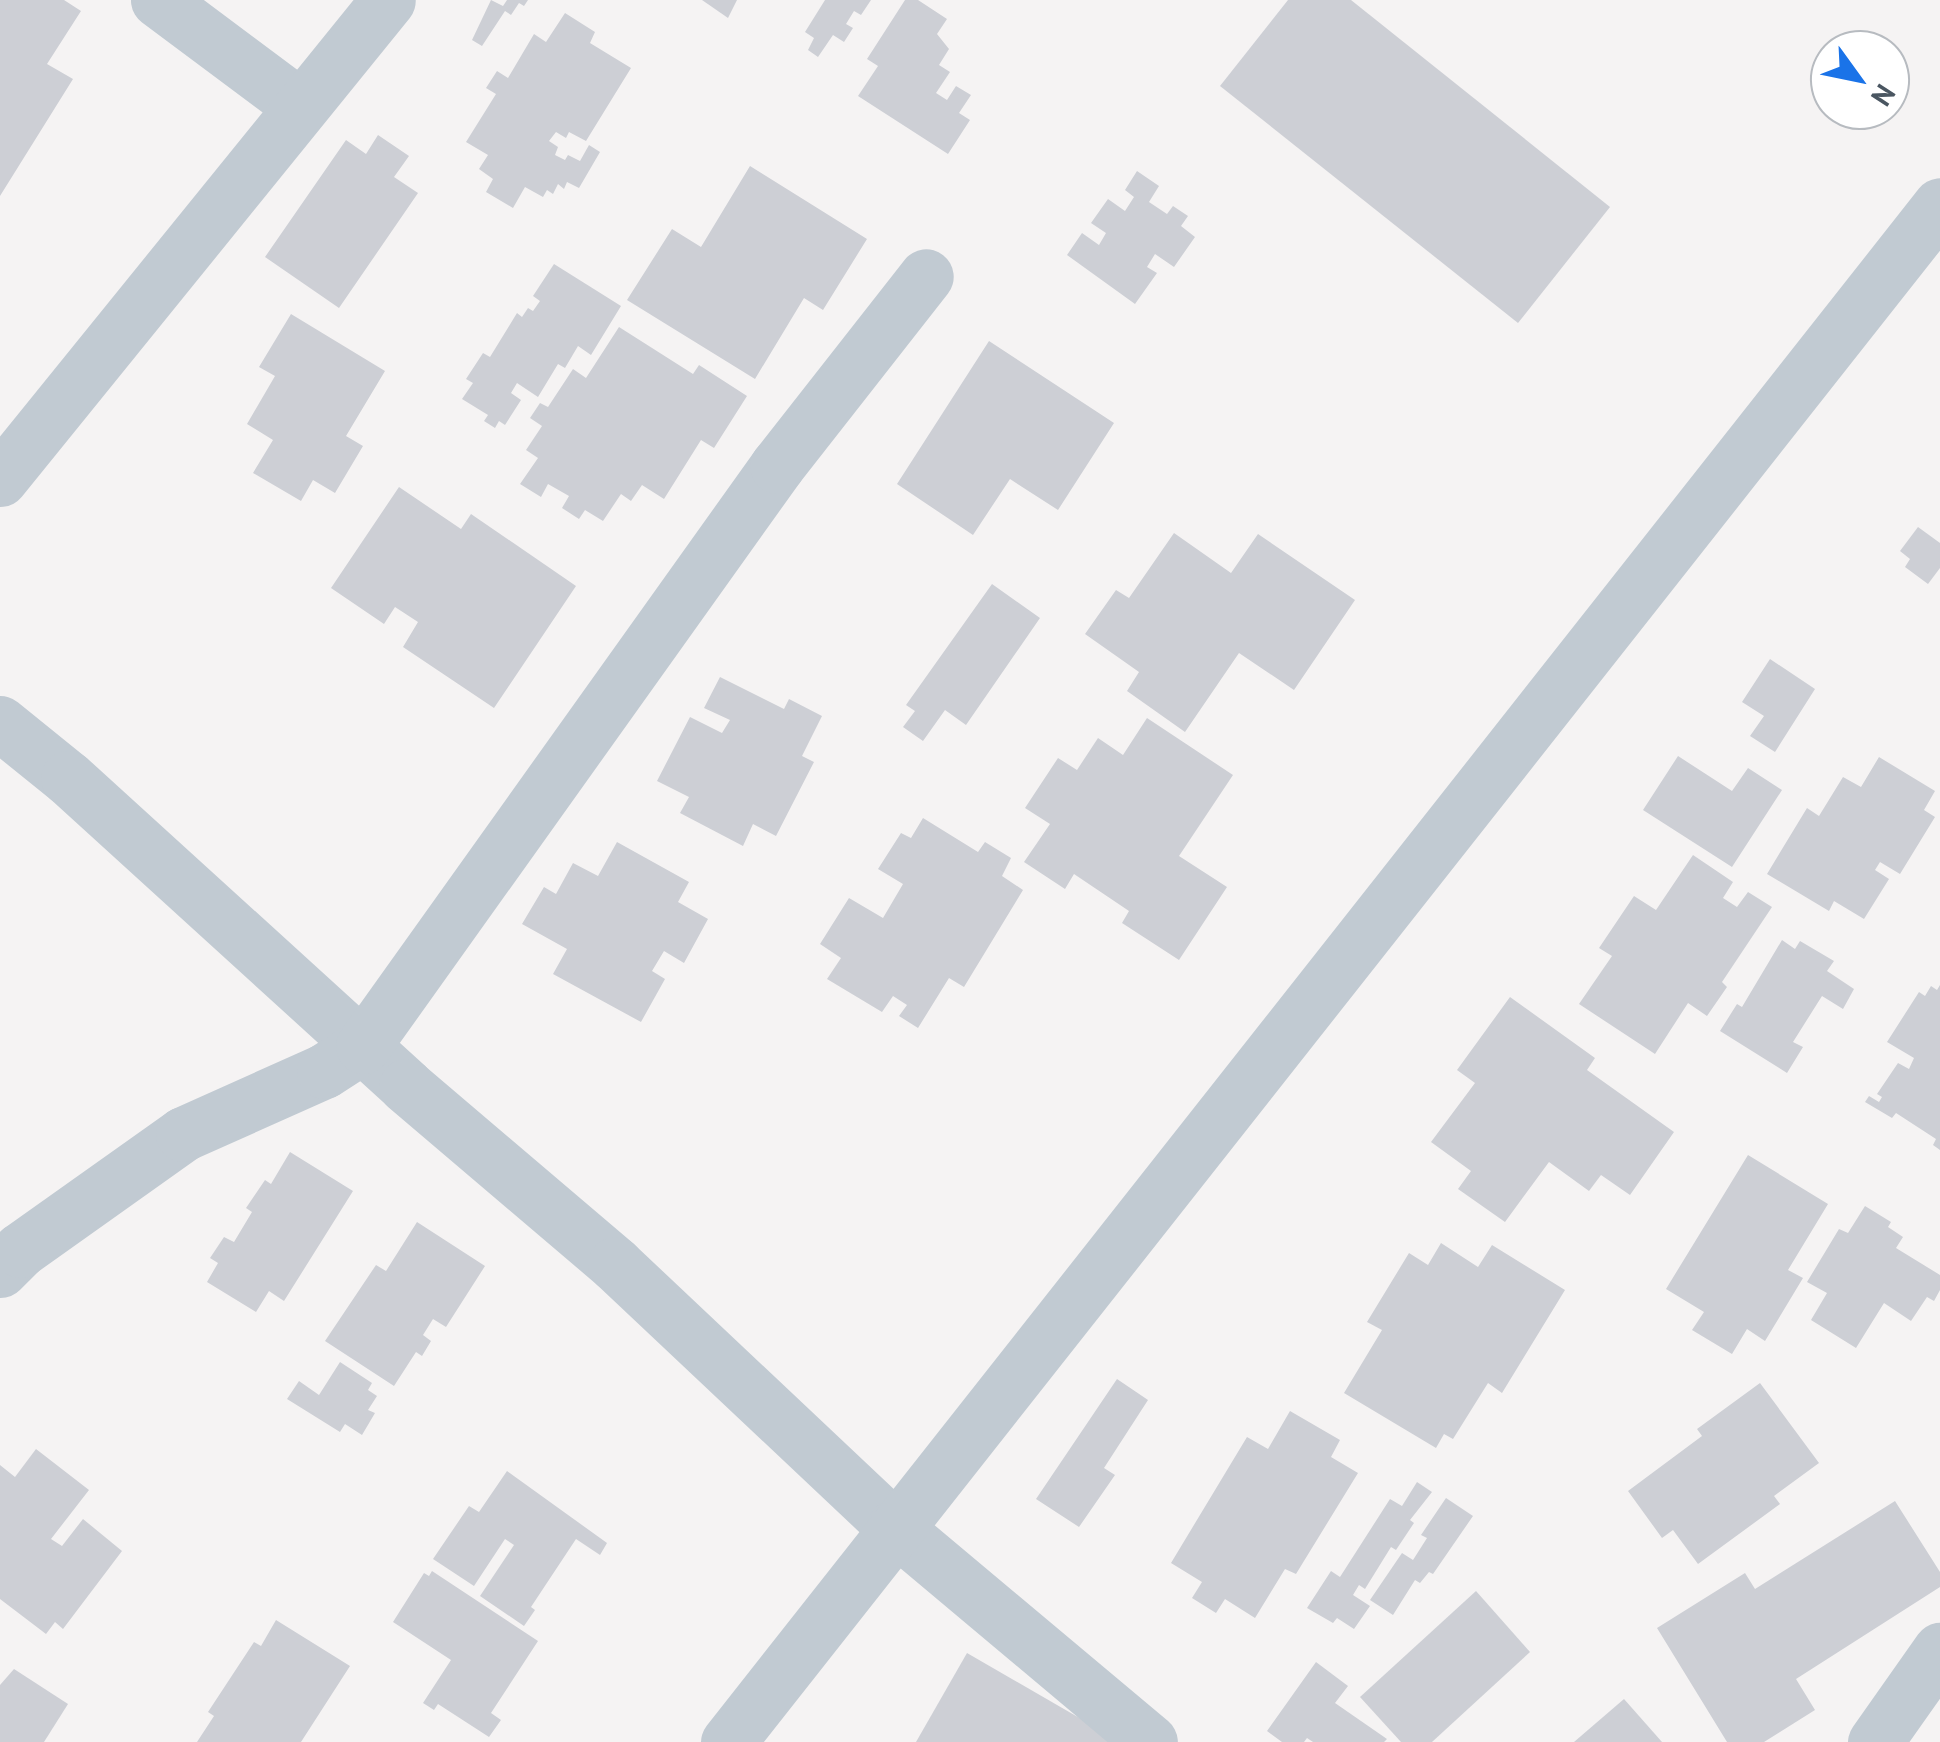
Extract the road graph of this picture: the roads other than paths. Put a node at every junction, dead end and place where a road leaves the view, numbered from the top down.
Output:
1 (158, 0) edge
2 (388, 0) edge
3 (299, 105) junction
4 (1940, 204) edge
5 (926, 276) dead end
6 (0, 479) edge
7 (0, 723) edge
8 (363, 1046) junction
9 (0, 1270) edge
10 (894, 1527) junction
11 (1940, 1650) edge
12 (728, 1742) edge
13 (1150, 1742) edge
14 (1875, 1742) edge

1 - 3 street
2 - 3 street
3 - 6 street
4 - 10 street
5 - 8 street
7 - 8 street
8 - 9 street
8 - 10 street
10 - 12 street
10 - 13 street
11 - 14 street

